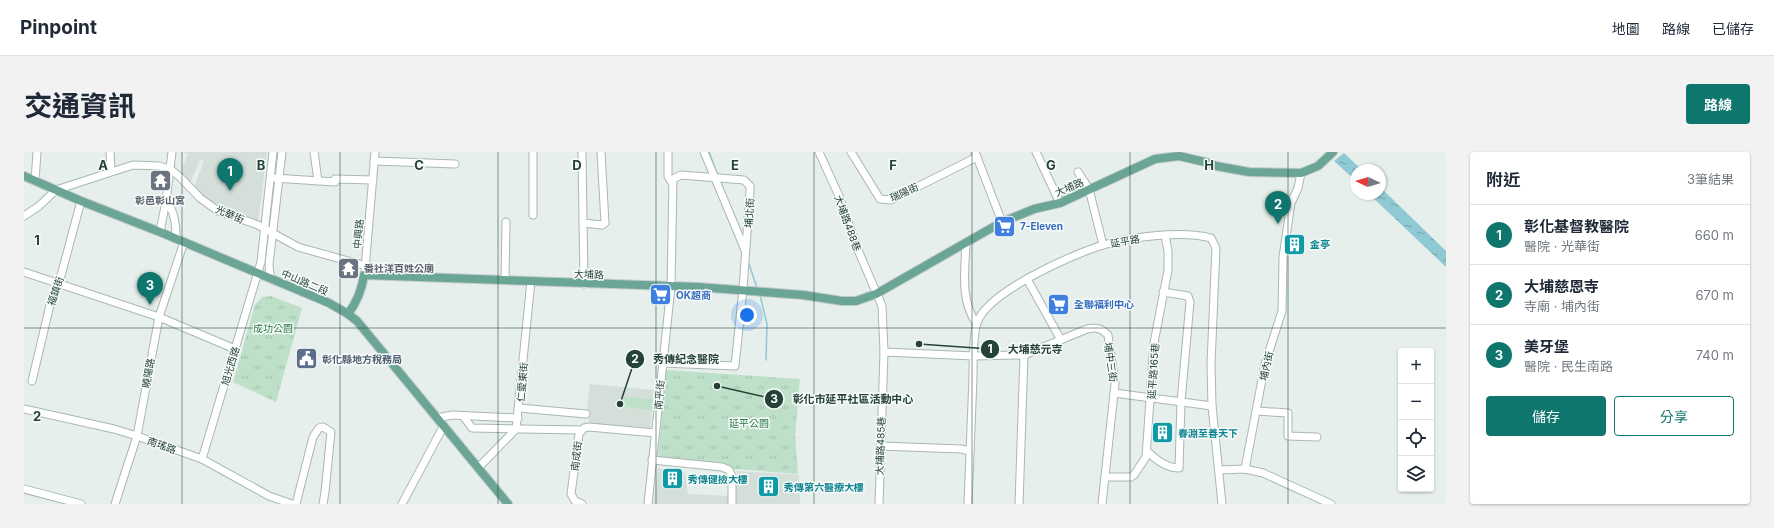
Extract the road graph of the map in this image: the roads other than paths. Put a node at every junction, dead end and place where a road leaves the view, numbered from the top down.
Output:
1 (37, 152) edge
2 (110, 152) edge
3 (172, 152) edge
4 (273, 152) edge
5 (282, 152) edge
6 (314, 152) edge
7 (375, 152) edge
8 (533, 152) edge
9 (582, 152) edge
10 (601, 152) edge
11 (668, 152) edge
12 (704, 152) edge
13 (819, 152) edge
14 (851, 152) edge
15 (1036, 152) edge
16 (976, 154) edge
17 (1329, 154) edge
18 (1154, 156) edge
19 (374, 161) junction
20 (455, 164) dead end
21 (170, 169) junction
22 (111, 171) junction
23 (1078, 172) dead end
24 (1301, 173) junction
25 (24, 176) edge
26 (715, 177) junction
27 (270, 178) junction
28 (279, 178) junction
29 (373, 180) junction
30 (35, 181) junction
31 (318, 181) junction
32 (672, 183) junction
33 (1089, 189) junction
34 (56, 190) junction
35 (81, 201) junction
36 (166, 201) junction
37 (1060, 203) junction
38 (533, 215) dead end
39 (24, 216) edge
40 (506, 222) dead end
41 (1002, 222) junction
42 (583, 223) junction
43 (264, 228) junction
44 (160, 232) junction
45 (272, 234) junction
46 (1165, 235) junction
47 (180, 240) junction
48 (966, 243) junction
49 (1104, 245) junction
50 (746, 253) junction
51 (366, 266) junction
52 (24, 272) edge
53 (256, 273) junction
54 (364, 275) junction
55 (1028, 279) junction
56 (274, 280) junction
57 (505, 280) junction
58 (531, 281) junction
59 (58, 283) junction
60 (584, 284) junction
61 (671, 287) junction
62 (743, 290) junction
63 (1162, 292) junction
64 (876, 294) junction
65 (348, 314) junction
66 (159, 318) junction
67 (976, 323) junction
68 (1061, 340) junction
69 (235, 349) junction
70 (884, 352) junction
71 (1024, 355) junction
72 (974, 356) junction
73 (662, 362) junction
74 (32, 381) dead end
75 (1114, 392) junction
76 (1151, 397) junction
77 (1181, 402) junction
78 (1212, 406) junction
79 (519, 408) junction
80 (24, 409) edge
81 (1256, 412) junction
82 (586, 414) dead end
83 (463, 416) junction
84 (437, 418) junction
85 (518, 418) junction
86 (443, 427) junction
87 (516, 429) junction
88 (581, 430) junction
89 (655, 433) junction
90 (137, 436) junction
91 (1317, 437) dead end
92 (880, 446) junction
93 (1147, 451) junction
94 (970, 452) junction
95 (202, 459) junction
96 (652, 460) junction
97 (479, 468) junction
98 (1245, 469) junction
99 (1219, 470) junction
100 (1105, 477) junction
101 (24, 489) edge
102 (81, 504) edge
103 (115, 504) edge
104 (292, 504) edge
105 (296, 504) edge
106 (323, 504) edge
107 (402, 504) edge
108 (508, 504) edge
109 (582, 504) edge
110 (648, 504) edge
111 (732, 504) edge
112 (878, 504) edge
113 (968, 504) edge
114 (1019, 504) edge
115 (1102, 504) edge
116 (1222, 504) edge
117 (1332, 504) edge

1 - 30 street
2 - 22 street
3 - 21 street
4 - 27 street, 旭光西路
5 - 28 street
6 - 31 street
7 - 19 street, 中興路
8 - 38 street
9 - 42 street
10 - 42 street
11 - 32 street
12 - 26 street
13 - 64 street, 大埔路488巷
14 - 16 street, 瑞陽街
15 - 37 street
16 - 41 street
17 - 24 main road, 大埔路
18 - 24 main road, 大埔路
18 - 33 main road, 大埔路
19 - 20 street
19 - 29 street, 中興路
21 - 22 street
21 - 36 street
21 - 43 street, 光華街
22 - 34 street
23 - 33 street
24 - 81 street, 埔內街
25 - 30 main road, 中山路二段
26 - 32 street, 埔北街
26 - 50 street
26 - 50 street, 埔北街
27 - 28 street
27 - 43 street, 旭光西路
28 - 31 street
28 - 45 street
29 - 31 street
29 - 51 street, 中興路
30 - 34 main road, 中山路二段
32 - 61 street
33 - 37 main road, 大埔路
33 - 49 street
34 - 35 main road, 中山路二段
34 - 39 street
35 - 44 main road, 中山路二段
35 - 59 street, 福鎮街
36 - 44 street
36 - 47 street
37 - 41 main road, 大埔路
40 - 57 street
41 - 48 main road, 大埔路
42 - 60 street
43 - 45 street, 光華街
43 - 53 street, 旭光西路
44 - 47 main road, 中山路二段
45 - 51 street, 光華街
45 - 56 street
46 - 49 street, 延平路
46 - 63 street, 延平路165巷
46 - 78 street, 延平路
47 - 53 main road, 中山路二段
47 - 66 street, 曉陽路
48 - 64 main road, 大埔路
48 - 67 street
49 - 55 street, 延平路
50 - 62 street, 埔北街
51 - 54 street, 中興路
52 - 59 street
53 - 56 main road, 中山路二段
53 - 69 street, 旭光西路
54 - 57 main road, 大埔路
54 - 65 main road, 中興路
55 - 67 street, 延平路
55 - 68 street
56 - 65 main road, 中山路二段
57 - 58 main road, 大埔路
58 - 60 main road, 大埔路
58 - 79 street, 仁愛東街
59 - 66 street
59 - 74 street, 福鎮街
60 - 61 main road, 大埔路
61 - 62 main road, 大埔路
61 - 73 street, 南平街
62 - 64 main road, 大埔路
62 - 73 street, 埔北街
63 - 76 street, 延平路165巷
63 - 77 street
64 - 70 street, 大埔路485巷
65 - 84 main road, 中山路二段
66 - 69 street
66 - 90 street, 曉陽路
67 - 72 street
68 - 71 street, 埔中三街
68 - 75 street, 埔中三街
69 - 95 street, 旭光西路
70 - 72 street
70 - 92 street, 大埔路485巷
71 - 72 street
71 - 114 street
72 - 94 street
73 - 89 street, 南平街
75 - 76 street
75 - 100 street, 埔中三街
76 - 77 street
76 - 93 street, 延平路165巷
77 - 78 street
77 - 93 street
78 - 99 street, 延平路
79 - 82 street
79 - 85 street, 仁愛東街
80 - 90 street, 南瑤路
81 - 91 street
81 - 98 street, 埔內街
83 - 84 street
83 - 85 street
83 - 87 street
84 - 86 main road, 中山路二段
85 - 87 street, 仁愛東街
86 - 97 main road, 中山路二段
86 - 107 street
87 - 88 street
87 - 97 street
88 - 89 street, 南成街
88 - 109 street, 南成街
89 - 96 street, 南平街
90 - 95 street, 南瑤路
90 - 103 street, 曉陽路
92 - 94 street
92 - 112 street, 大埔路485巷
93 - 100 street, 延平路165巷
94 - 113 street
95 - 104 street, 南瑤路
96 - 110 street, 南平街
96 - 111 street
97 - 108 main road, 中山路二段
98 - 99 street
98 - 117 street
99 - 116 street, 延平路
100 - 115 street, 埔中三街
101 - 102 street
105 - 106 street

